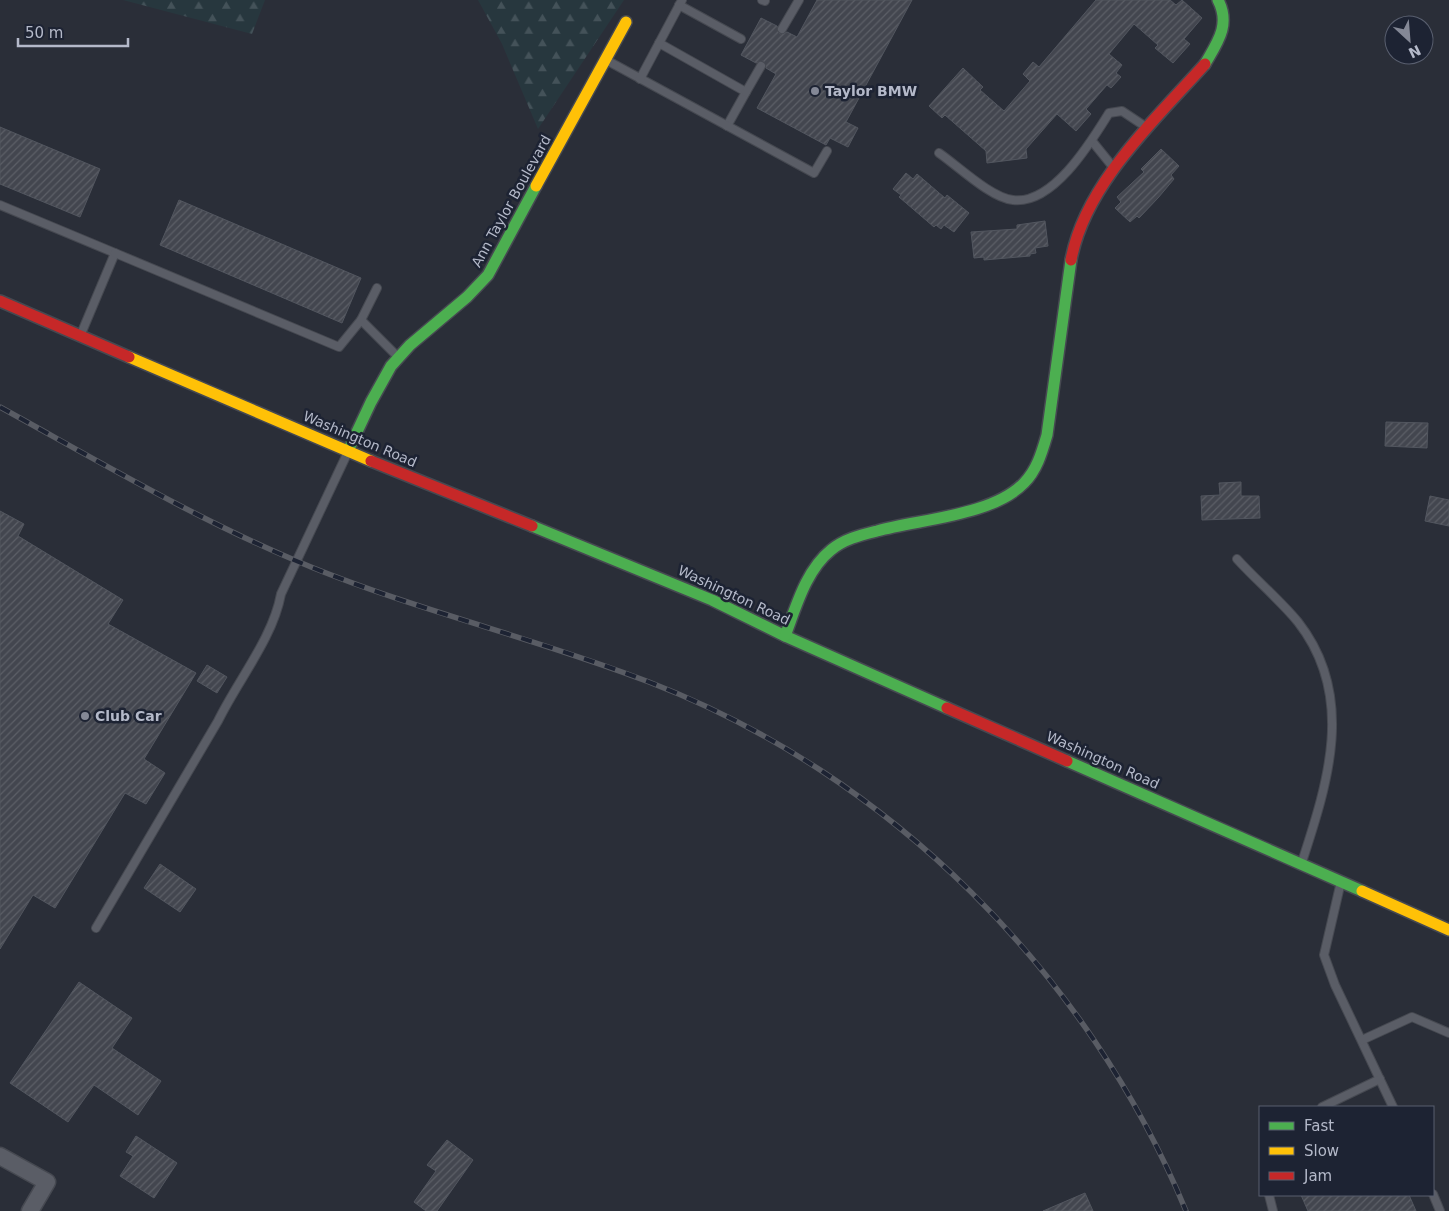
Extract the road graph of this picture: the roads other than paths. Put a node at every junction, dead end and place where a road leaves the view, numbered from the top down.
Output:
1 (799, 0) edge
2 (1218, 0) edge
3 (681, 3) edge
4 (626, 22) dead end
5 (782, 29) dead end
6 (741, 39) dead end
7 (659, 43) junction
8 (606, 60) junction
9 (761, 66) dead end
10 (640, 79) junction
11 (746, 92) junction
12 (727, 126) junction
13 (1148, 128) junction
14 (1092, 141) junction
15 (826, 150) dead end
16 (939, 153) dead end
17 (1114, 168) junction
18 (0, 205) edge
19 (115, 253) junction
20 (377, 288) dead end
21 (0, 302) edge
22 (361, 320) junction
23 (80, 336) junction
24 (398, 357) junction
25 (348, 451) junction
26 (1237, 559) dead end
27 (785, 636) junction
28 (1302, 864) junction
29 (1342, 882) junction
30 (96, 928) dead end
31 (1449, 930) edge
32 (1449, 1034) edge
33 (1362, 1040) junction
34 (1380, 1079) junction
35 (1324, 1106) edge
36 (1393, 1106) edge
37 (0, 1156) edge
38 (1269, 1196) edge
39 (1434, 1196) edge
40 (30, 1211) edge
41 (1273, 1211) edge
42 (1440, 1211) edge

1 - 5 lane
2 - 13 main road
3 - 6 lane
3 - 7 lane
4 - 8 main road, Ann Taylor Boulevard
7 - 10 lane
7 - 11 lane
8 - 10 lane
8 - 24 main road, Ann Taylor Boulevard
9 - 11 lane
10 - 12 lane
11 - 12 lane
12 - 15 lane
13 - 14 lane
13 - 17 main road
14 - 16 lane
14 - 17 lane
17 - 27 main road
18 - 19 lane
19 - 22 lane
19 - 23 lane
20 - 22 lane
21 - 23 main road, Washington Road
22 - 24 lane
23 - 25 main road, Washington Road
24 - 25 main road, Ann Taylor Boulevard
25 - 27 main road, Washington Road
25 - 30 lane
26 - 28 lane
27 - 28 main road, Washington Road
28 - 29 main road, Washington Road
29 - 31 main road, Washington Road
29 - 33 lane
32 - 33 lane
33 - 34 lane
34 - 35 lane
34 - 36 lane
37 - 40 street
38 - 41 lane
39 - 42 lane

